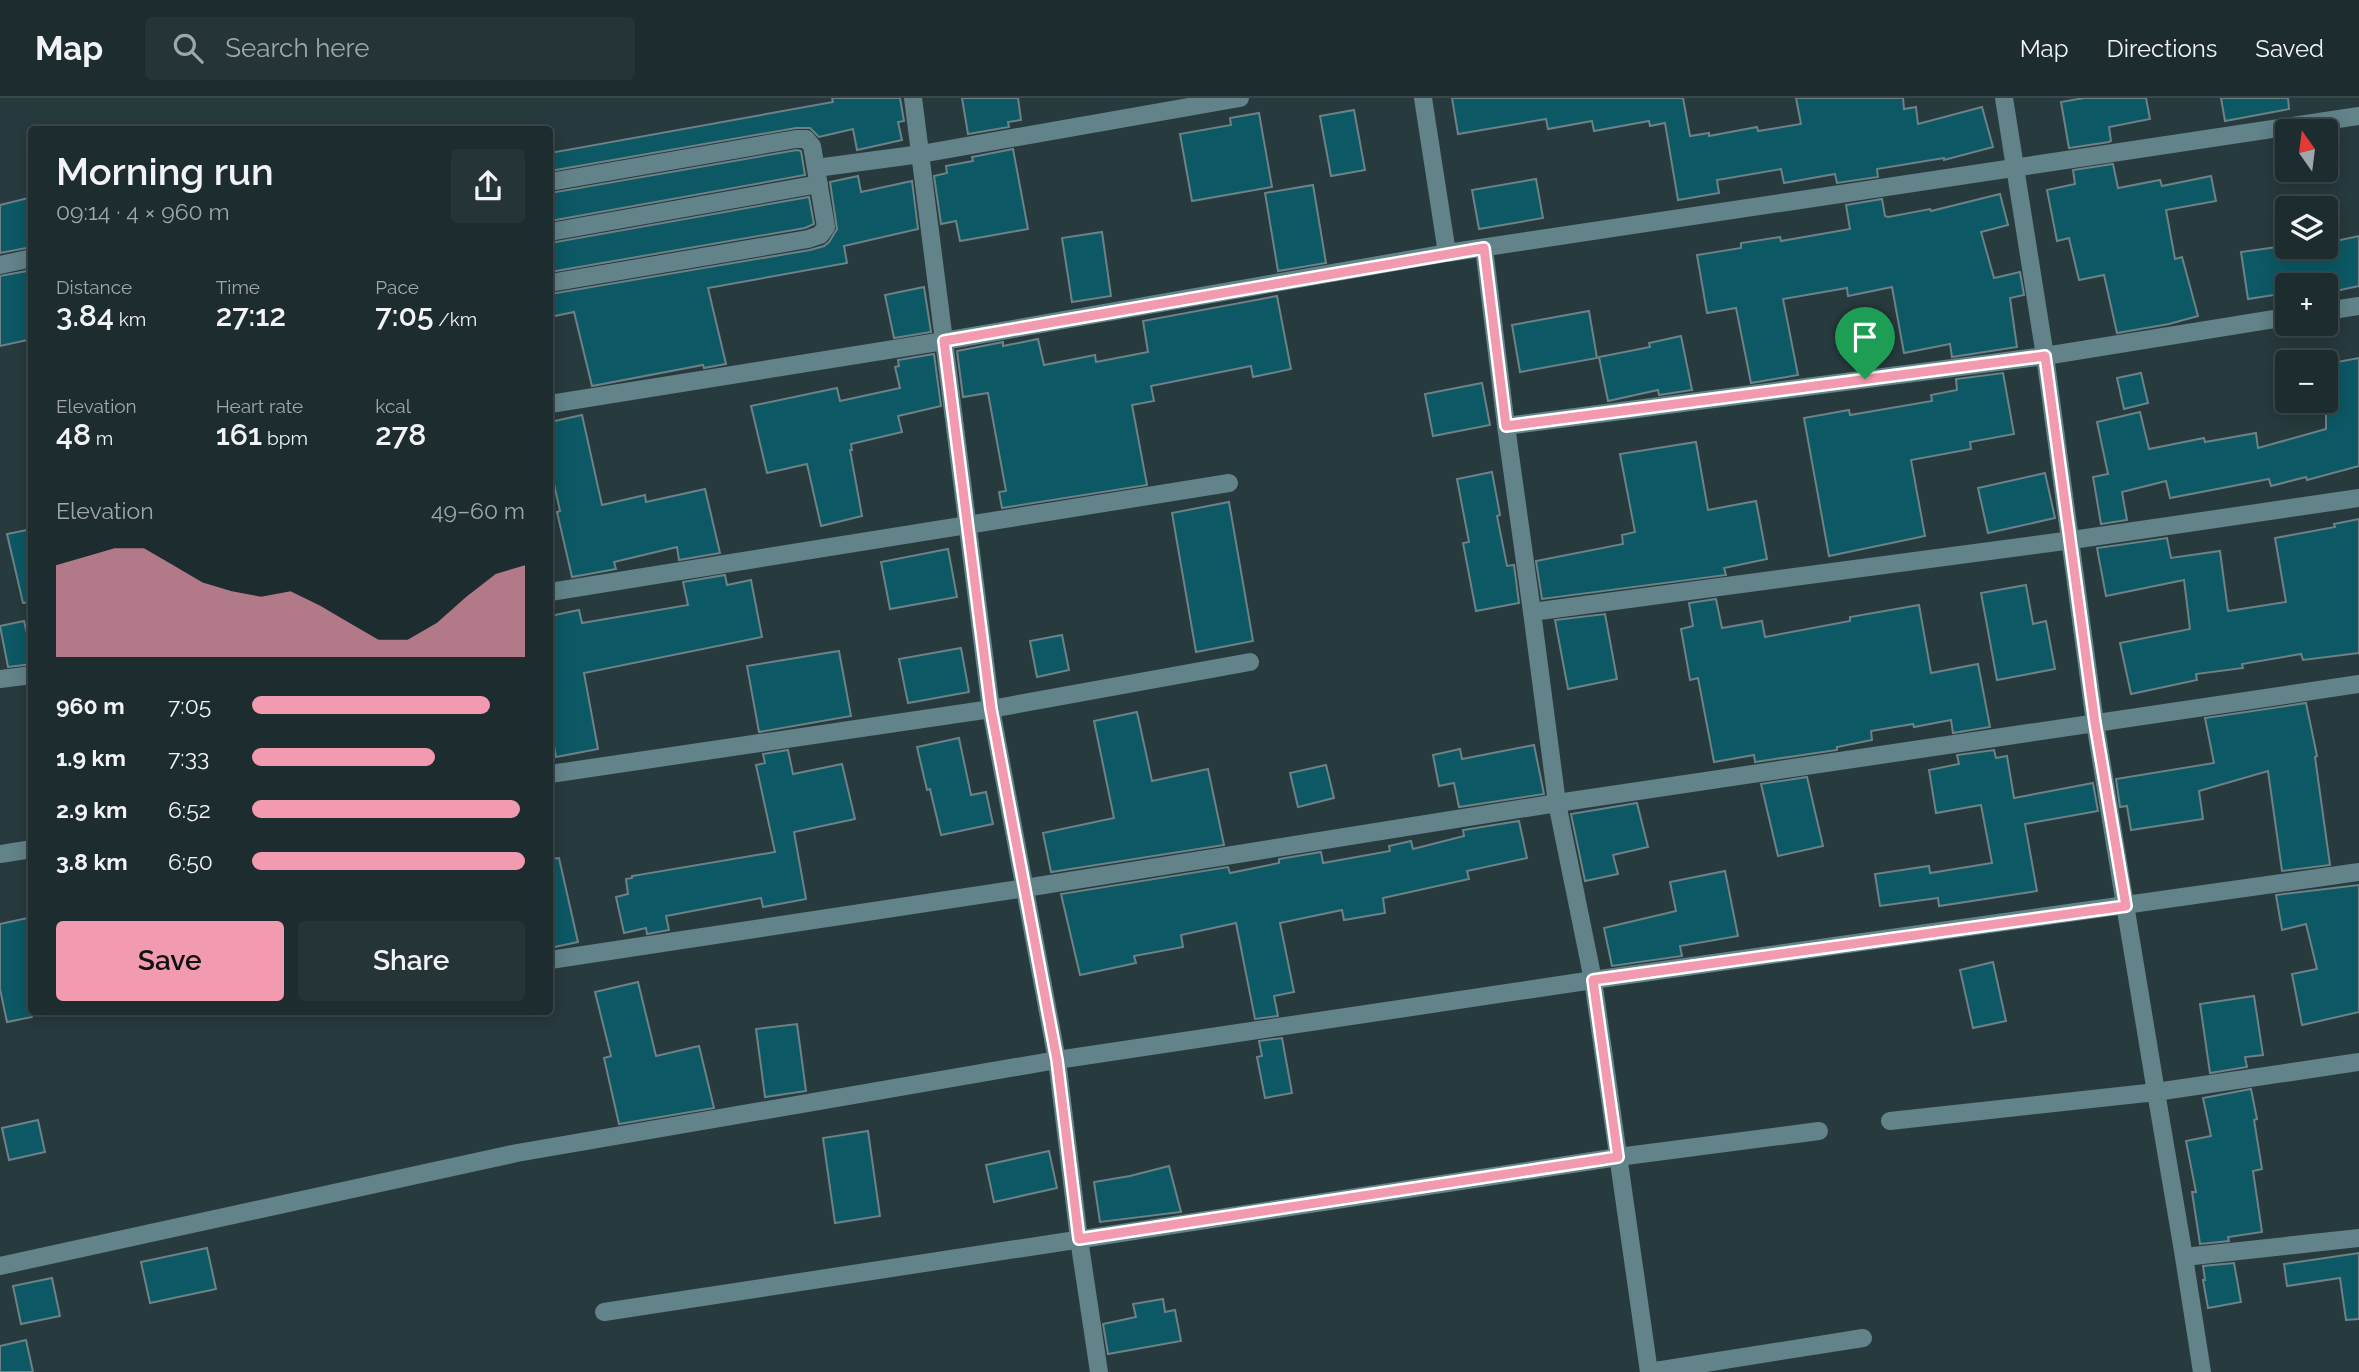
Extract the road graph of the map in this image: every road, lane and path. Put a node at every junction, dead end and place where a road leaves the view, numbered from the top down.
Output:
1 (913, 98) edge
2 (1240, 98) edge
3 (1423, 98) edge
4 (2004, 98) edge
5 (2359, 116) edge
6 (921, 154) junction
7 (2016, 167) junction
8 (817, 176) junction
9 (553, 181) edge
10 (553, 231) edge
11 (1484, 248) junction
12 (1447, 253) junction
13 (28, 259) edge
14 (0, 265) edge
15 (553, 282) edge
16 (2359, 306) edge
17 (2338, 309) edge
18 (2275, 319) edge
19 (944, 341) junction
20 (2045, 356) junction
21 (553, 404) edge
22 (1506, 426) junction
23 (1229, 483) dead end
24 (2359, 498) edge
25 (969, 524) junction
26 (2072, 541) junction
27 (553, 592) edge
28 (1532, 612) junction
29 (1250, 662) dead end
30 (28, 676) edge
31 (0, 679) edge
32 (2359, 684) edge
33 (991, 709) junction
34 (2095, 723) junction
35 (553, 774) edge
36 (1557, 803) junction
37 (28, 850) edge
38 (0, 854) edge
39 (2359, 872) edge
40 (1025, 888) junction
41 (2126, 906) junction
42 (553, 960) edge
43 (1593, 980) junction
44 (1057, 1060) junction
45 (2359, 1062) edge
46 (2155, 1092) junction
47 (1890, 1121) dead end
48 (1819, 1131) dead end
49 (1618, 1157) junction
50 (2359, 1238) edge
51 (1079, 1239) junction
52 (2184, 1257) junction
53 (5, 1265) edge
54 (604, 1312) dead end
55 (1863, 1338) dead end
56 (1099, 1372) edge
57 (1649, 1372) edge
58 (2202, 1372) edge

1 - 6 street
2 - 6 street
3 - 12 street
4 - 7 street
5 - 7 street
6 - 8 street
6 - 19 street
7 - 11 street
7 - 20 street
8 - 9 street
8 - 10 street
8 - 15 street
11 - 12 street
11 - 22 street
12 - 19 street
13 - 14 street
16 - 17 street
18 - 20 street
19 - 21 street
19 - 25 street
20 - 22 street
20 - 26 street
22 - 28 street
23 - 25 street
24 - 26 street
25 - 27 street
25 - 33 street
26 - 28 street
26 - 34 street
28 - 36 street
29 - 33 street
30 - 31 street
32 - 34 street
33 - 35 street
33 - 40 street
34 - 36 street
34 - 41 street
36 - 40 street
36 - 43 street
37 - 38 street
39 - 41 street
40 - 42 street
40 - 44 street
41 - 43 street
41 - 46 street
43 - 44 street
43 - 49 street
44 - 51 street
44 - 53 street
45 - 46 street
46 - 47 street
46 - 52 street
48 - 49 street
49 - 51 street
49 - 57 street
50 - 52 street
51 - 54 street
51 - 56 street
52 - 58 street
55 - 57 street

